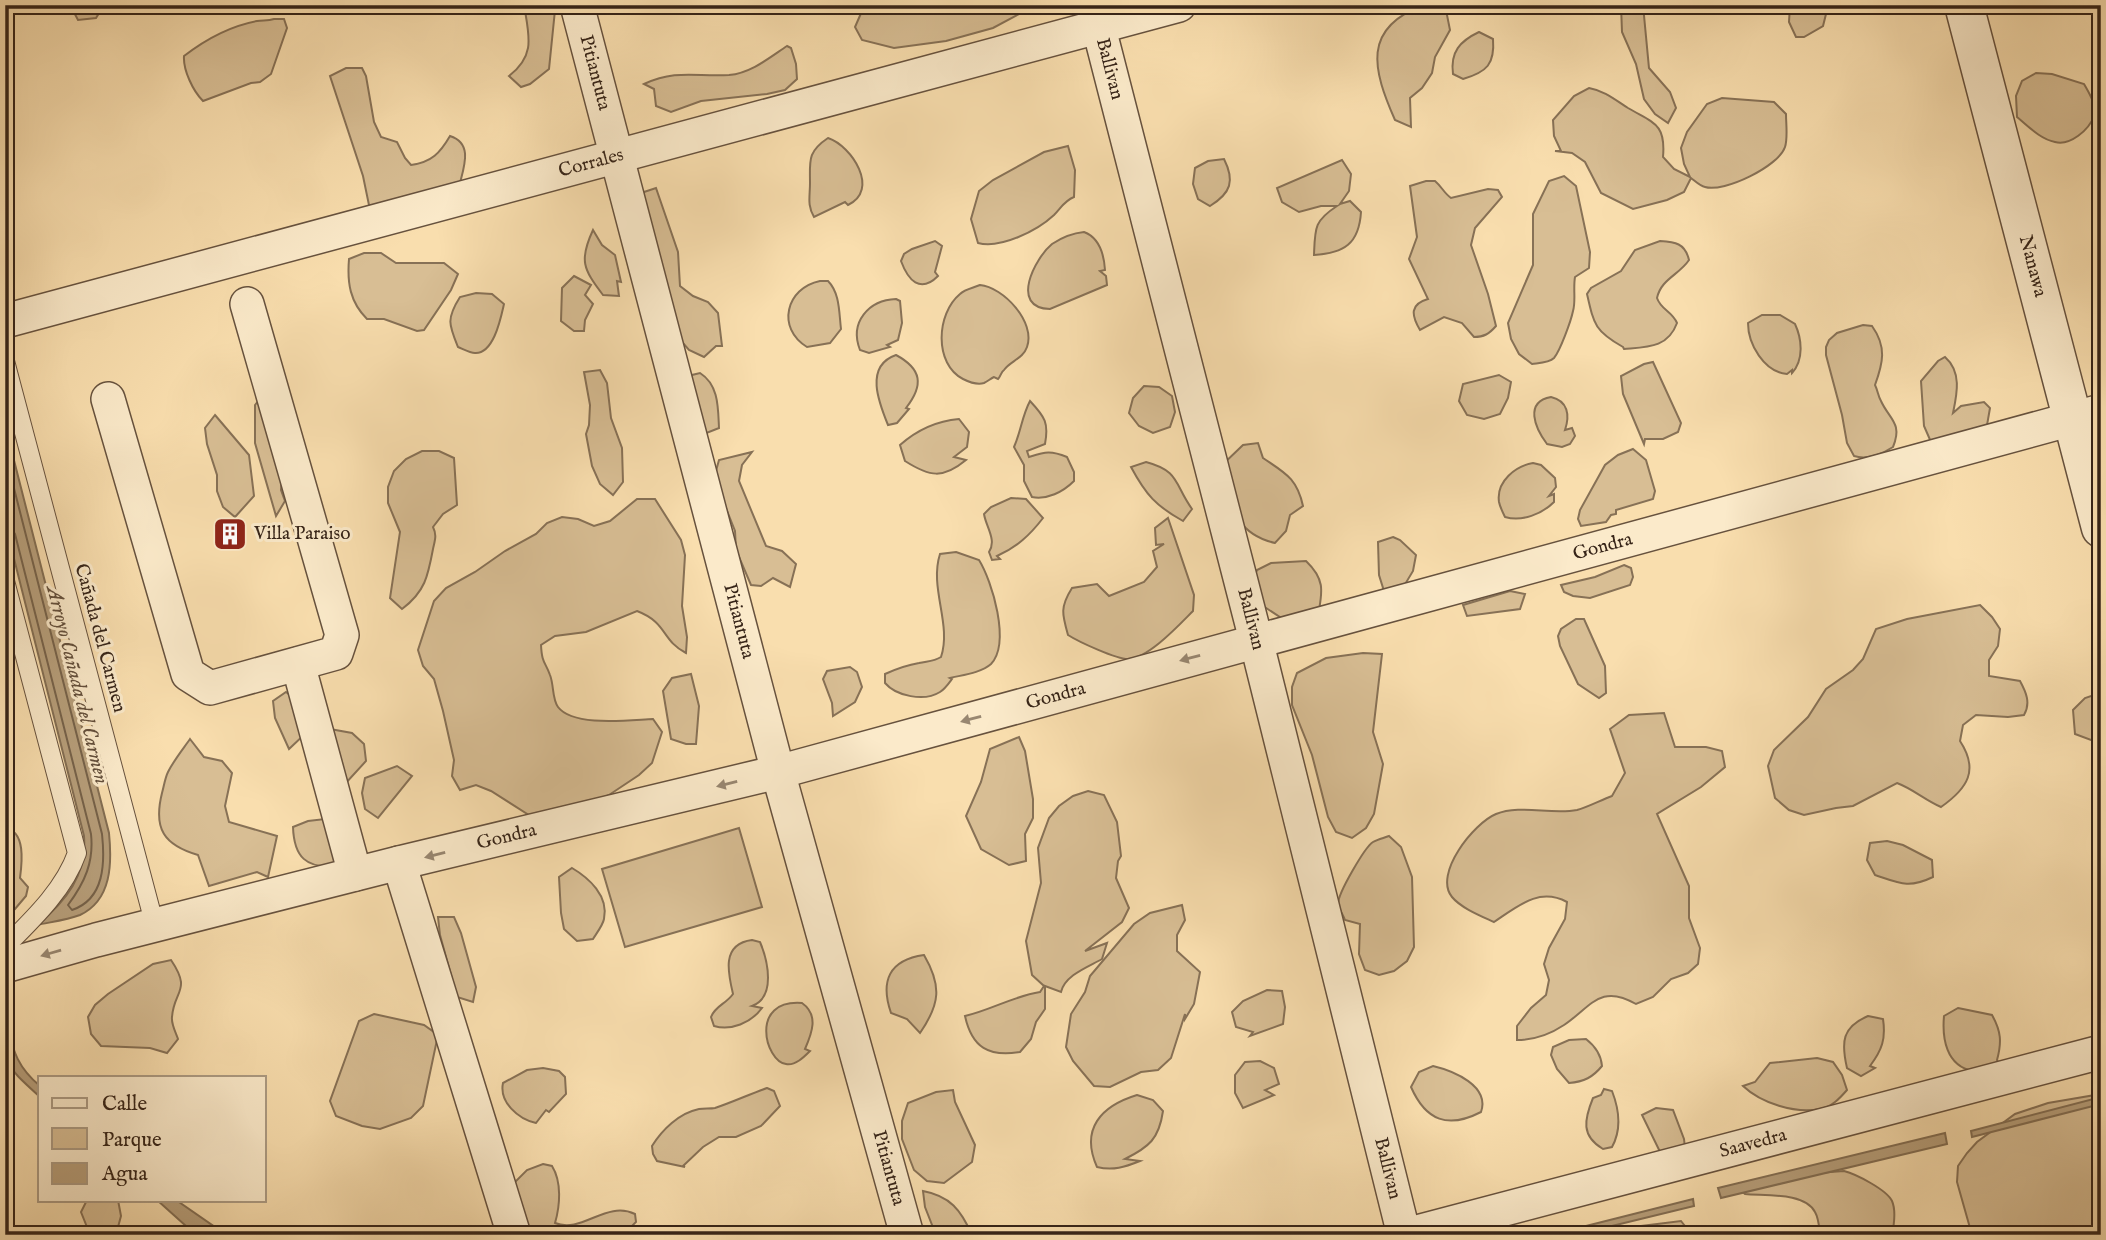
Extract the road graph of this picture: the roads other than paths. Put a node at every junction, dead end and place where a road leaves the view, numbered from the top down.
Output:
1 (577, 5) edge
2 (1179, 5) edge
3 (1964, 5) edge
4 (1096, 15) edge
5 (618, 155) junction
6 (247, 304) dead end
7 (5, 321) edge
8 (5, 361) edge
9 (108, 399) dead end
10 (2086, 415) edge
11 (2101, 528) edge
12 (5, 581) edge
13 (1256, 640) junction
14 (298, 664) junction
15 (778, 772) junction
16 (399, 863) junction
17 (355, 874) junction
18 (155, 926) junction
19 (5, 947) edge
20 (5, 965) edge
21 (2101, 1052) edge
22 (514, 1235) edge
23 (907, 1235) edge
24 (1405, 1235) edge

1 - 5 street, Pitiantuta
2 - 4 street, Corrales
3 - 10 street, Nanawa
4 - 5 street, Corrales
4 - 13 street, Ballivan
5 - 7 street, Corrales
5 - 15 street, Pitiantuta
6 - 14 street
8 - 18 lane, Cañada del Carmen
9 - 14 street
10 - 11 street, Nanawa
10 - 13 street, Gondra
12 - 19 lane
13 -> 15 street, Gondra
13 - 24 street, Ballivan
14 - 17 street
15 -> 16 street, Gondra
15 - 23 street, Pitiantuta
16 - 17 street, Gondra
16 - 22 street
17 - 18 street, Gondra
18 -> 20 street, Gondra
21 - 24 street, Saavedra

